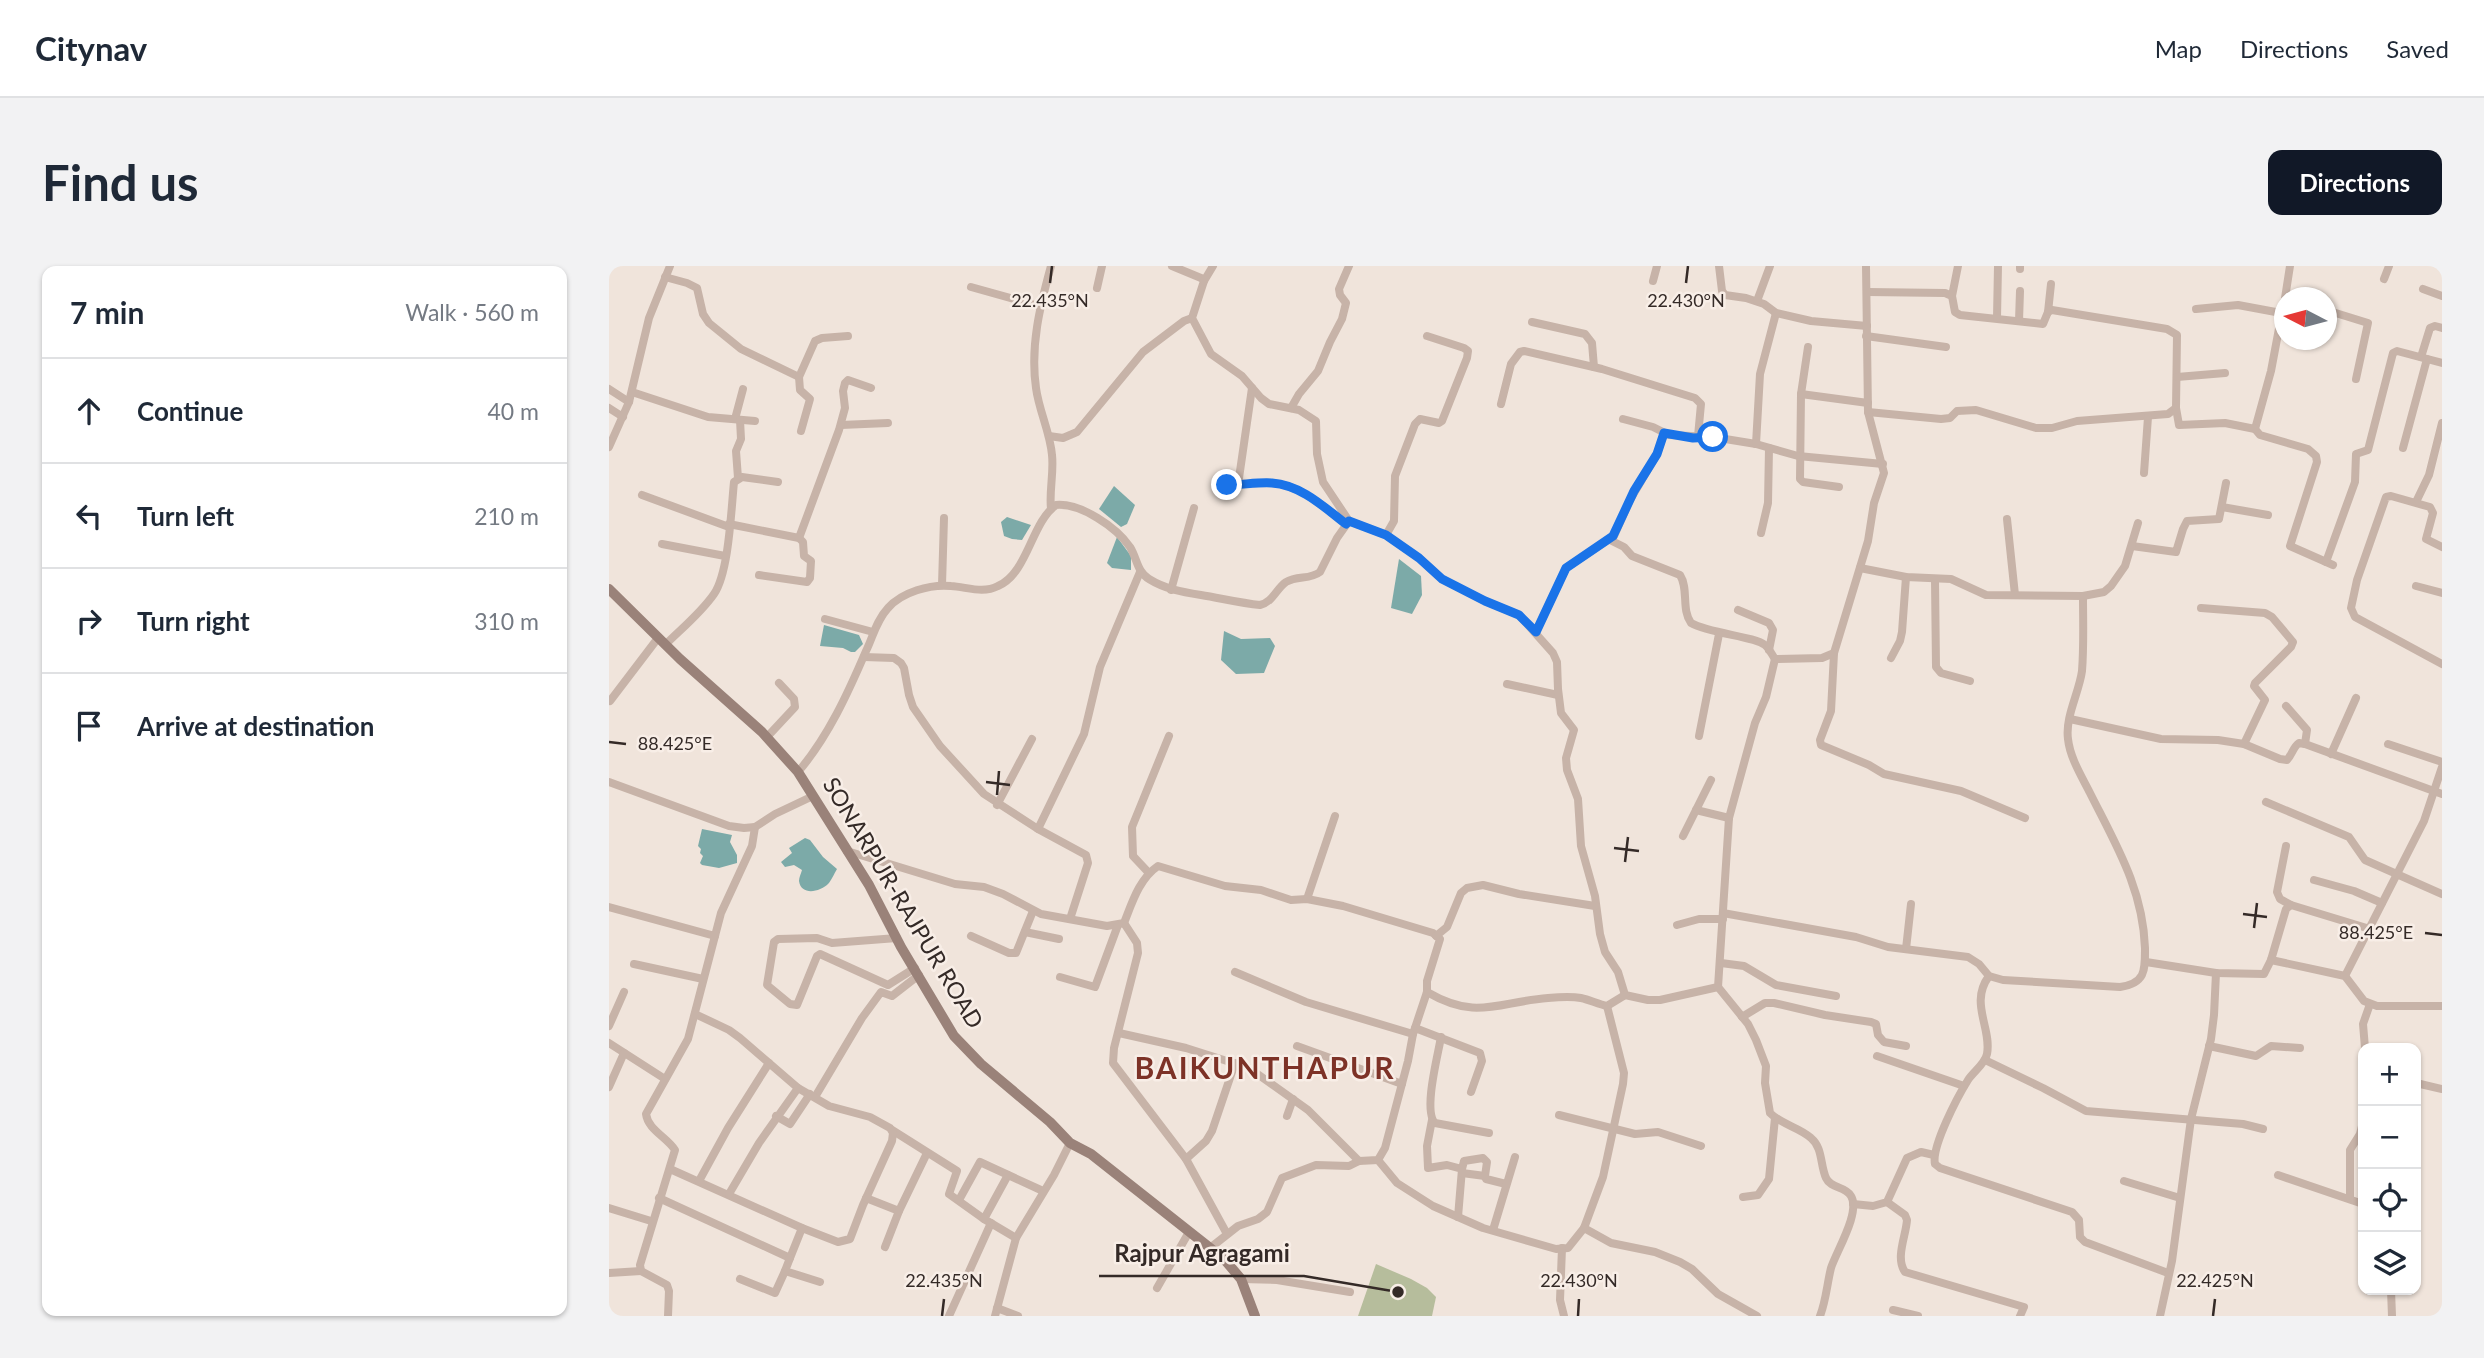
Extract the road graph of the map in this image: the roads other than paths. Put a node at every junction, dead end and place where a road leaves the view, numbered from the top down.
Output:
1 (670, 266) edge
2 (1051, 266) edge
3 (1090, 266) edge
4 (1172, 266) edge
5 (1213, 266) edge
6 (1349, 266) edge
7 (1719, 266) edge
8 (1770, 266) edge
9 (1866, 266) edge
10 (1958, 266) edge
11 (1998, 266) edge
12 (2290, 266) edge
13 (1102, 267) edge
14 (1653, 267) edge
15 (2386, 267) edge
16 (665, 277) junction
17 (2384, 279) dead end
18 (1653, 281) dead end
19 (1204, 282) junction
20 (2051, 284) dead end
21 (971, 287) dead end
22 (2287, 287) edge
23 (1097, 288) dead end
24 (2423, 289) dead end
25 (2020, 291) dead end
26 (1868, 292) junction
27 (1952, 296) junction
28 (2442, 296) edge
29 (1757, 302) junction
30 (1039, 306) junction
31 (2196, 309) dead end
32 (2048, 312) junction
33 (2274, 312) edge
34 (1776, 313) junction
35 (2337, 313) edge
36 (1192, 318) junction
37 (1997, 318) junction
38 (2019, 321) junction
39 (1532, 322) dead end
40 (2442, 328) edge
41 (1866, 331) junction
42 (848, 336) dead end
43 (1427, 336) dead end
44 (1808, 346) dead end
45 (1947, 347) dead end
46 (2275, 350) edge
47 (2424, 358) junction
48 (2442, 363) edge
49 (1594, 367) junction
50 (2225, 373) dead end
51 (799, 377) junction
52 (2177, 377) junction
53 (2355, 379) dead end
54 (871, 388) dead end
55 (1252, 388) junction
56 (609, 389) edge
57 (743, 389) dead end
58 (632, 392) junction
59 (1801, 394) junction
60 (629, 402) junction
61 (1501, 404) dead end
62 (1868, 407) junction
63 (609, 408) edge
64 (1291, 408) junction
65 (2176, 408) junction
66 (623, 417) junction
67 (2148, 417) junction
68 (738, 419) junction
69 (1623, 419) dead end
70 (755, 421) dead end
71 (2442, 423) edge
72 (888, 424) dead end
73 (841, 425) junction
74 (2255, 429) junction
75 (801, 431) dead end
76 (1664, 433) junction
77 (1049, 436) junction
78 (1698, 436) junction
79 (1756, 444) junction
80 (609, 447) edge
81 (1769, 448) junction
82 (2403, 448) dead end
83 (1798, 456) junction
84 (1883, 464) junction
85 (2144, 474) dead end
86 (738, 478) junction
87 (778, 482) dead end
88 (2226, 483) dead end
89 (1227, 485) dead end
90 (1238, 485) junction
91 (1839, 487) dead end
92 (642, 495) dead end
93 (2416, 502) junction
94 (2222, 507) junction
95 (1193, 508) dead end
96 (1051, 509) junction
97 (2268, 515) dead end
98 (944, 518) dead end
99 (2007, 519) dead end
100 (1347, 522) junction
101 (2138, 523) dead end
102 (729, 525) junction
103 (1761, 533) dead end
104 (1386, 535) junction
105 (799, 538) junction
106 (1610, 540) junction
107 (661, 544) dead end
108 (2132, 546) junction
109 (2442, 547) edge
110 (725, 556) junction
111 (1860, 568) junction
112 (1140, 572) junction
113 (759, 575) dead end
114 (1906, 577) junction
115 (1935, 580) junction
116 (942, 585) junction
117 (2416, 586) dead end
118 (609, 589) edge
119 (1171, 590) junction
120 (2442, 593) edge
121 (2015, 595) junction
122 (2083, 596) junction
123 (2201, 608) dead end
124 (1738, 610) dead end
125 (825, 620) dead end
126 (873, 632) junction
127 (1536, 632) junction
128 (1719, 634) junction
129 (661, 641) junction
130 (1769, 650) junction
131 (1835, 653) junction
132 (864, 657) junction
133 (1891, 658) dead end
134 (1775, 659) junction
135 (2442, 664) edge
136 (1970, 681) dead end
137 (779, 683) dead end
138 (1507, 684) dead end
139 (1558, 695) junction
140 (2356, 698) dead end
141 (610, 701) edge
142 (2285, 706) dead end
143 (2070, 719) junction
144 (1170, 736) dead end
145 (1699, 736) dead end
146 (767, 737) junction
147 (1033, 739) dead end
148 (2244, 744) junction
149 (2305, 744) junction
150 (2388, 744) dead end
151 (2331, 754) junction
152 (2442, 765) edge
153 (799, 772) junction
154 (1711, 780) dead end
155 (609, 782) edge
156 (2438, 792) edge
157 (813, 796) junction
158 (2266, 802) dead end
159 (997, 805) junction
160 (1696, 810) junction
161 (1335, 816) dead end
162 (1729, 818) junction
163 (2025, 818) dead end
164 (755, 827) junction
165 (1038, 829) junction
166 (1683, 836) dead end
167 (2286, 846) dead end
168 (846, 851) junction
169 (1148, 873) junction
170 (2397, 875) junction
171 (2314, 880) dead end
172 (2442, 894) edge
173 (1307, 899) junction
174 (1911, 904) dead end
175 (2382, 904) junction
176 (2291, 905) junction
177 (1595, 906) junction
178 (609, 907) edge
179 (1034, 911) junction
180 (1723, 916) junction
181 (1070, 919) junction
182 (1121, 924) junction
183 (1677, 925) dead end
184 (2370, 929) junction
185 (1025, 932) junction
186 (715, 936) junction
187 (971, 936) dead end
188 (1436, 936) junction
189 (897, 938) junction
190 (1059, 940) dead end
191 (1906, 949) junction
192 (2271, 960) junction
193 (2146, 962) junction
194 (1721, 963) junction
195 (633, 964) dead end
196 (917, 971) junction
197 (1235, 972) dead end
198 (2216, 973) junction
199 (1989, 976) junction
200 (2345, 976) junction
201 (1060, 977) dead end
202 (703, 979) junction
203 (1718, 987) junction
204 (624, 992) dead end
205 (1427, 992) junction
206 (1625, 995) junction
207 (1836, 996) dead end
208 (2370, 1004) junction
209 (1607, 1006) junction
210 (2442, 1006) edge
211 (695, 1014) junction
212 (1742, 1017) junction
213 (609, 1026) edge
214 (1414, 1031) junction
215 (1119, 1033) junction
216 (1441, 1037) junction
217 (609, 1043) edge
218 (2365, 1043) edge
219 (1297, 1046) dead end
220 (1906, 1046) dead end
221 (2209, 1046) junction
222 (2300, 1048) dead end
223 (624, 1053) junction
224 (1877, 1056) dead end
225 (1985, 1060) junction
226 (769, 1063) junction
227 (1235, 1063) junction
228 (665, 1079) junction
229 (1402, 1084) junction
230 (2421, 1084) edge
231 (1964, 1086) junction
232 (609, 1087) edge
233 (798, 1088) junction
234 (2442, 1089) edge
235 (1471, 1092) dead end
236 (812, 1096) junction
237 (1293, 1099) junction
238 (1559, 1115) dead end
239 (776, 1116) junction
240 (1287, 1116) dead end
241 (1775, 1118) junction
242 (2191, 1119) junction
243 (1431, 1120) junction
244 (890, 1128) junction
245 (1614, 1129) junction
246 (2263, 1129) dead end
247 (1489, 1133) dead end
248 (2358, 1137) edge
249 (1070, 1143) junction
250 (1701, 1146) dead end
251 (927, 1153) junction
252 (1934, 1155) junction
253 (1515, 1157) dead end
254 (1186, 1159) junction
255 (1378, 1160) junction
256 (1360, 1161) junction
257 (670, 1169) junction
258 (1462, 1171) junction
259 (1008, 1175) junction
260 (2278, 1175) dead end
261 (1485, 1176) junction
262 (699, 1181) junction
263 (2124, 1181) dead end
264 (1506, 1184) junction
265 (1044, 1191) junction
266 (729, 1194) junction
267 (1743, 1197) dead end
268 (659, 1198) junction
269 (866, 1198) junction
270 (2180, 1198) junction
271 (2350, 1198) junction
272 (959, 1200) junction
273 (1887, 1202) junction
274 (2358, 1202) edge
275 (1853, 1204) junction
276 (609, 1209) edge
277 (899, 1211) junction
278 (1458, 1217) junction
279 (652, 1221) junction
280 (988, 1221) junction
281 (802, 1228) junction
282 (1584, 1228) junction
283 (1493, 1230) junction
284 (1189, 1232) junction
285 (1227, 1234) junction
286 (1016, 1238) junction
287 (885, 1247) dead end
288 (1210, 1248) junction
289 (1562, 1248) junction
290 (790, 1258) junction
291 (641, 1271) junction
292 (785, 1271) junction
293 (609, 1273) edge
294 (2168, 1273) junction
295 (740, 1279) dead end
296 (1241, 1279) junction
297 (820, 1282) dead end
298 (1157, 1288) dead end
299 (1350, 1292) dead end
300 (2391, 1295) edge
301 (1893, 1310) dead end
302 (996, 1312) edge
303 (668, 1316) edge
304 (949, 1316) edge
305 (1018, 1316) edge
306 (1255, 1316) edge
307 (1564, 1316) edge
308 (1757, 1316) edge
309 (1820, 1316) edge
310 (1918, 1316) edge
311 (2020, 1316) edge
312 (2160, 1316) edge
313 (2392, 1316) edge

1 - 16 street
2 - 30 street
3 - 13 street
4 - 19 street
5 - 19 street
6 - 64 street
7 - 29 street
8 - 29 street
9 - 26 street
10 - 27 street
11 - 37 street
12 - 22 street
13 - 23 street
14 - 18 street
15 - 17 street
16 - 51 street
16 - 58 street
19 - 36 street
20 - 32 street
21 - 30 street
24 - 28 street
25 - 38 street
26 - 27 street
26 - 41 street
27 - 37 street
29 - 34 street
30 - 77 street
31 - 33 street
32 - 38 street
32 - 52 street
34 - 41 street
34 - 79 street
35 - 53 street
36 - 55 street
36 - 77 street
37 - 38 street
39 - 49 street
40 - 47 street
41 - 45 street
41 - 62 street
42 - 51 street
43 - 104 street
44 - 59 street
46 - 74 street
47 - 48 street
47 - 74 street
47 - 82 street
49 - 61 street
49 - 78 street
50 - 52 street
51 - 75 street
52 - 65 street
54 - 73 street
55 - 64 street
55 - 90 street
56 - 60 street
57 - 68 street
58 - 60 street
58 - 68 street
59 - 62 street
59 - 83 street
60 - 66 street
62 - 67 street
62 - 84 street
63 - 66 street
64 - 100 street
65 - 67 street
65 - 74 street
66 - 80 street
67 - 85 street
68 - 70 street
68 - 86 street
69 - 76 street
71 - 93 street
72 - 73 street
73 - 105 street
76 - 78 street
76 - 106 street
77 - 96 street
78 - 79 street
79 - 81 street
81 - 83 street
81 - 103 street
83 - 84 street
83 - 91 street
84 - 111 street
86 - 87 street
86 - 102 street
88 - 94 street
89 - 90 street
90 - 100 street
92 - 102 street
93 - 109 street
93 - 135 street
94 - 97 street
94 - 108 street
95 - 119 street
96 - 112 street
96 - 116 street
98 - 116 street
99 - 121 street
100 - 104 street
100 - 119 street
101 - 108 street
102 - 105 street
102 - 110 street
104 - 127 street
105 - 113 street
106 - 127 street
106 - 128 street
107 - 110 street
108 - 122 street
110 - 129 street
111 - 114 street
111 - 131 street
112 - 119 street
112 - 165 street
114 - 115 street
114 - 133 street
115 - 121 street
115 - 136 street
116 - 126 street
117 - 120 street
118 - 129 main road, SONARPUR-RAJPUR ROAD
121 - 122 street
122 - 143 street
123 - 148 street
124 - 130 street
125 - 126 street
126 - 132 street
127 - 139 street
128 - 130 street
128 - 145 street
129 - 141 street
129 - 146 main road, SONARPUR-RAJPUR ROAD
130 - 134 street
131 - 134 street
131 - 163 street
132 - 153 street
132 - 159 street
134 - 162 street
137 - 146 street
138 - 139 street
139 - 177 street
140 - 151 street
142 - 149 street
143 - 148 street
143 - 193 street
144 - 169 street
146 - 153 main road, SONARPUR-RAJPUR ROAD
147 - 159 street
148 - 149 street
149 - 151 street
150 - 152 street
151 - 156 street
152 - 156 street
153 - 157 main road, SONARPUR-RAJPUR ROAD
154 - 160 street
155 - 164 street
156 - 170 street
157 - 164 street
157 - 168 main road, SONARPUR-RAJPUR ROAD
158 - 170 street
159 - 165 street
160 - 162 street
160 - 166 street
161 - 173 street
162 - 180 street
164 - 186 street
165 - 181 street
167 - 176 street
168 - 179 street
168 - 189 main road, SONARPUR-RAJPUR ROAD
169 - 173 street
169 - 182 street
170 - 172 street
170 - 175 street
171 - 175 street
173 - 188 street
174 - 191 street
175 - 184 street
176 - 184 street
176 - 192 street
177 - 188 street
177 - 206 street
178 - 186 street
179 - 181 street
179 - 185 street
180 - 183 street
180 - 191 street
180 - 194 street
181 - 182 street
182 - 201 street
182 - 215 street
184 - 200 street
185 - 187 street
185 - 190 street
186 - 202 street
188 - 205 street
189 - 196 main road, SONARPUR-RAJPUR ROAD
189 - 196 street
191 - 199 street
192 - 198 street
192 - 200 street
193 - 198 street
193 - 199 street
194 - 203 street
194 - 207 street
195 - 202 street
196 - 236 street
196 - 249 main road, SONARPUR-RAJPUR ROAD
197 - 214 street
198 - 221 street
199 - 225 street
200 - 208 street
202 - 211 street
203 - 206 street
203 - 212 street
204 - 213 street
205 - 209 street
205 - 214 street
206 - 209 street
208 - 210 street
208 - 218 street
209 - 245 street
211 - 226 street
211 - 228 street
212 - 220 street
212 - 241 street
214 - 216 street
214 - 229 street
215 - 227 street
215 - 254 street
216 - 235 street
216 - 243 street
217 - 223 street
219 - 229 street
221 - 222 street
221 - 242 street
223 - 228 street
223 - 232 street
224 - 231 street
225 - 231 street
225 - 242 street
226 - 233 street
226 - 262 street
227 - 237 street
227 - 254 street
228 - 257 street
229 - 255 street
230 - 234 street
231 - 252 street
233 - 236 street
233 - 239 street
236 - 239 street
236 - 244 street
237 - 240 street
237 - 256 street
238 - 245 street
239 - 266 street
241 - 267 street
241 - 275 street
242 - 246 street
242 - 270 street
243 - 247 street
243 - 258 street
244 - 251 street
244 - 269 street
245 - 250 street
245 - 282 street
248 - 271 street
249 - 265 street
249 - 284 main road, SONARPUR-RAJPUR ROAD
251 - 272 street
251 - 277 street
252 - 273 street
252 - 294 street
253 - 264 street
254 - 285 street
255 - 256 street
255 - 278 street
256 - 285 street
257 - 262 street
257 - 268 street
258 - 261 street
258 - 261 street
258 - 278 street
259 - 265 street
259 - 272 street
259 - 280 street
260 - 271 street
261 - 264 street
262 - 266 street
263 - 270 street
264 - 283 street
265 - 286 street
266 - 281 street
268 - 279 street
268 - 290 street
269 - 277 street
269 - 281 street
270 - 294 street
271 - 274 street
272 - 280 street
273 - 275 street
273 - 311 street
275 - 309 street
276 - 279 street
277 - 287 street
278 - 283 street
279 - 291 street
280 - 286 street
280 - 304 street
281 - 290 street
282 - 289 street
282 - 308 street
283 - 289 street
284 - 288 main road, SONARPUR-RAJPUR ROAD
284 - 298 street
285 - 288 street
286 - 302 street
288 - 296 main road, SONARPUR-RAJPUR ROAD
289 - 307 street
290 - 292 street
291 - 293 street
291 - 303 street
292 - 295 street
292 - 297 street
294 - 312 street
296 - 299 street
296 - 306 main road, SONARPUR-RAJPUR ROAD
300 - 313 street
301 - 310 street
302 - 305 street

